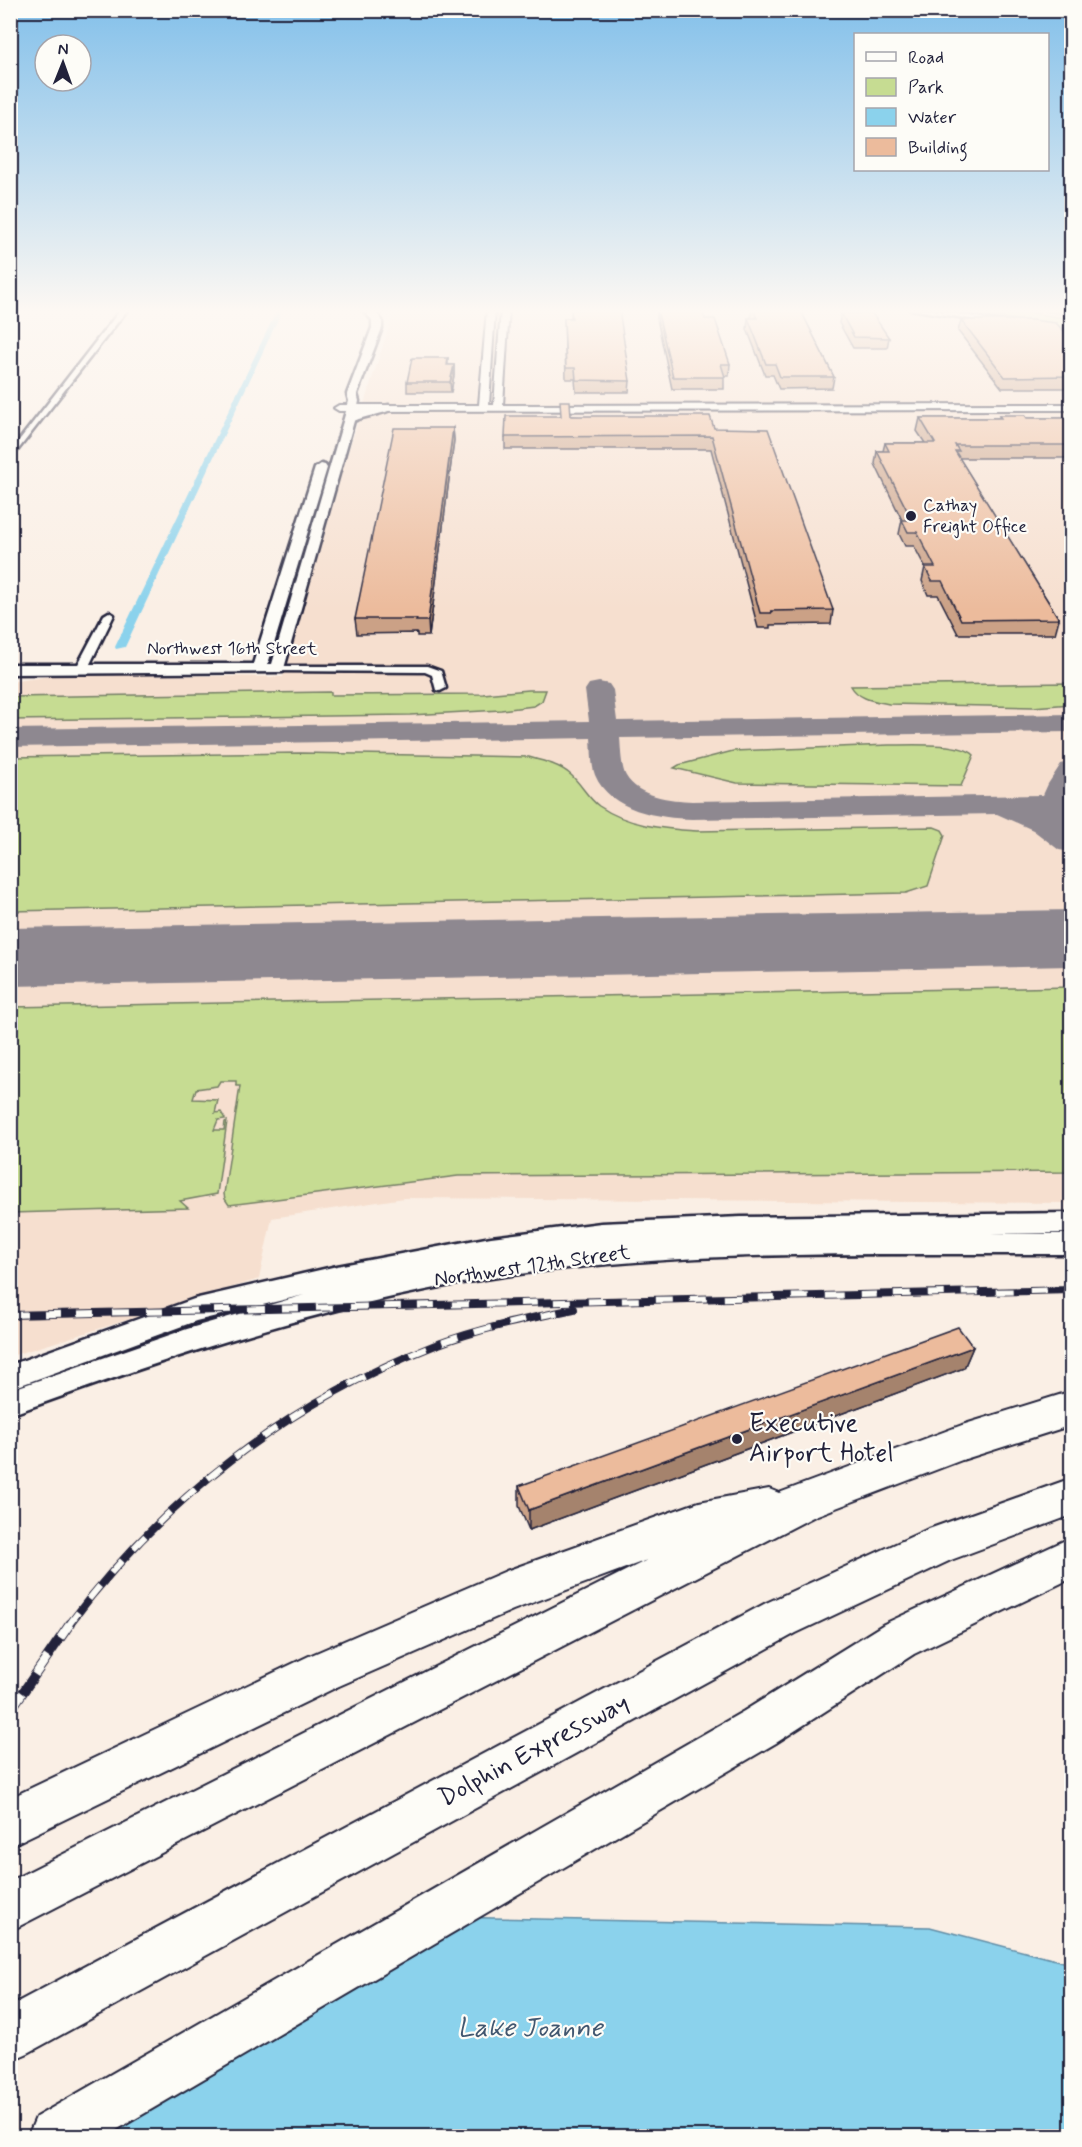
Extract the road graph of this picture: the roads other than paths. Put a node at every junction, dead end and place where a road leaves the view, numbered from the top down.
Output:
1 (48, 409) edge
2 (346, 409) edge
3 (346, 409) edge
4 (354, 409) edge
5 (381, 409) edge
6 (333, 429) dead end
7 (326, 451) dead end
8 (10, 458) edge
9 (109, 615) dead end
10 (82, 668) junction
11 (10, 669) edge
12 (259, 669) junction
13 (278, 669) junction
14 (440, 688) dead end
15 (1071, 1223) edge
16 (1071, 1244) edge
17 (10, 1377) edge
18 (10, 1403) edge
19 (1071, 1408) edge
20 (1071, 1496) edge
21 (802, 1502) junction
22 (1071, 1557) edge
23 (10, 1823) edge
24 (10, 1907) edge
25 (27, 2025) edge
26 (55, 2136) edge

1 - 8 street
2 - 6 main road
3 - 13 main road
4 - 5 main road
7 - 12 main road
9 - 10 street
10 - 11 main road, Northwest 16th Street
10 - 12 main road, Northwest 16th Street
12 - 13 main road, Northwest 16th Street
13 - 14 street, Northwest 16th Street
15 - 17 main road, Northwest 12th Street
16 - 18 main road, Northwest 12th Street
19 - 21 highway
20 - 25 highway, Dolphin Expressway
21 - 23 highway
21 - 24 highway
22 - 26 highway

